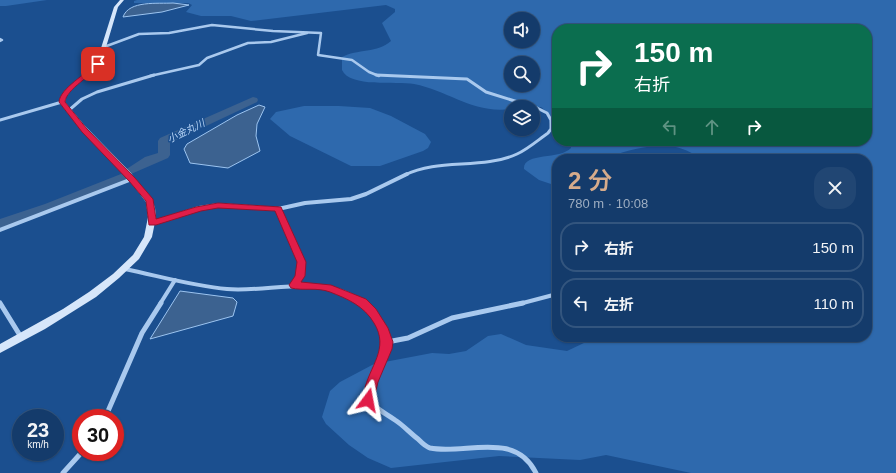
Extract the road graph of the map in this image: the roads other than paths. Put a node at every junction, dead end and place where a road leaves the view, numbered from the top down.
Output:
1 (122, 0) edge
2 (310, 32) junction
3 (104, 47) junction
4 (62, 102) junction
5 (68, 111) junction
6 (0, 120) edge
7 (132, 179) junction
8 (278, 209) junction
9 (153, 223) junction
10 (0, 230) edge
11 (125, 268) junction
12 (175, 280) junction
13 (294, 285) junction
14 (552, 295) edge
15 (0, 303) edge
16 (21, 337) junction
17 (387, 342) junction
18 (0, 349) edge
19 (109, 409) edge
20 (74, 461) edge
21 (63, 473) edge
22 (536, 473) edge

1 - 3 street
2 - 3 street
2 - 5 street
2 - 8 street
3 - 4 street
4 - 5 street
4 - 6 street
5 - 7 street
7 - 9 street
7 - 10 street
8 - 9 street
8 - 13 street
9 - 11 street
11 - 12 street
11 - 16 street
12 - 13 street
12 - 19 street
13 - 17 street
14 - 17 street
15 - 16 street
16 - 18 street
17 - 22 street
20 - 21 street

